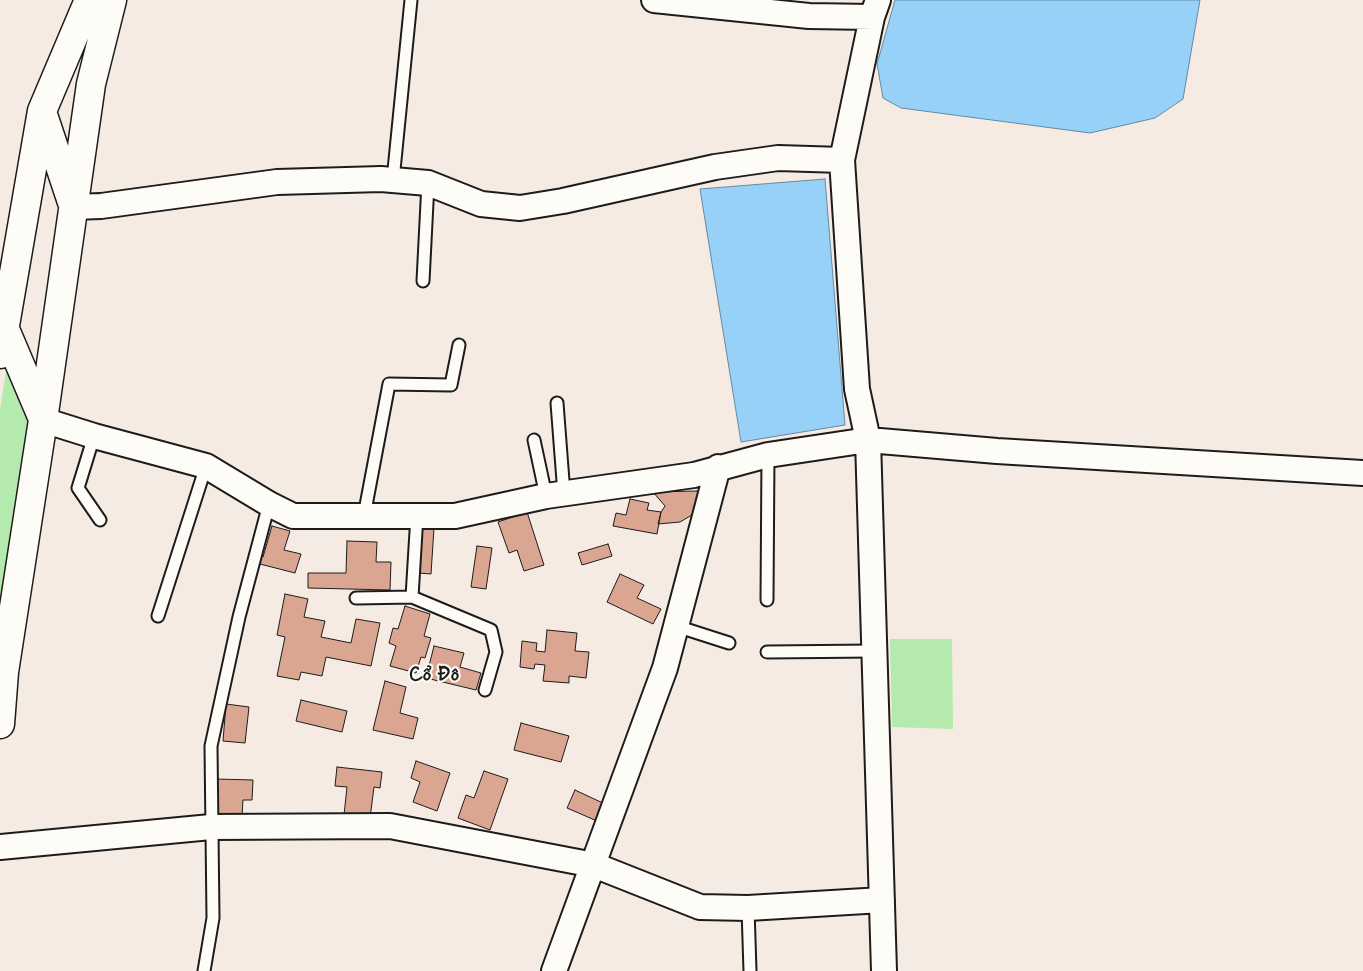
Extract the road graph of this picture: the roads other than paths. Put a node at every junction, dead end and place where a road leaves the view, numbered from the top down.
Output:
1 (89, 0) edge
2 (112, 0) edge
3 (411, 0) edge
4 (654, 0) edge
5 (875, 8) edge
6 (42, 111) junction
7 (842, 160) junction
8 (393, 180) junction
9 (428, 183) junction
10 (73, 207) junction
11 (423, 281) dead end
12 (4, 327) junction
13 (459, 345) dead end
14 (0, 354) edge
15 (557, 403) dead end
16 (43, 420) junction
17 (94, 436) junction
18 (534, 440) dead end
19 (868, 440) junction
20 (768, 455) junction
21 (206, 466) junction
22 (718, 467) junction
23 (1363, 473) edge
24 (555, 495) junction
25 (269, 504) junction
26 (417, 515) junction
27 (364, 516) junction
28 (100, 520) dead end
29 (412, 597) junction
30 (356, 598) dead end
31 (767, 600) dead end
32 (158, 616) dead end
33 (676, 626) junction
34 (729, 643) dead end
35 (874, 651) junction
36 (767, 652) dead end
37 (485, 690) dead end
38 (0, 724) edge
39 (211, 827) junction
40 (0, 847) edge
41 (594, 865) junction
42 (882, 900) junction
43 (748, 908) junction
44 (204, 971) edge
45 (554, 971) edge
46 (750, 971) edge
47 (884, 971) edge

1 - 6 main road
2 - 10 main road
3 - 8 lane
4 - 5 street
5 - 7 street
6 - 10 main road
6 - 12 main road
7 - 9 street
7 - 19 street
8 - 9 street
8 - 10 street
9 - 11 lane
10 - 16 main road
12 - 14 main road
12 - 16 main road
13 - 27 lane
15 - 24 lane
16 - 17 street
16 - 38 main road
17 - 21 street
17 - 28 lane
18 - 24 lane
19 - 20 street
19 - 23 street
19 - 35 street
20 - 22 street
20 - 31 lane
21 - 25 street
21 - 32 lane
22 - 24 street
22 - 33 street
24 - 26 street
25 - 27 street
25 - 39 lane
26 - 27 street
26 - 29 lane
29 - 30 lane
29 - 37 lane
33 - 34 lane
33 - 41 street
35 - 36 lane
35 - 42 street
39 - 40 street
39 - 41 street
39 - 44 lane
41 - 43 street
41 - 45 street
42 - 43 street
42 - 47 street
43 - 46 lane

